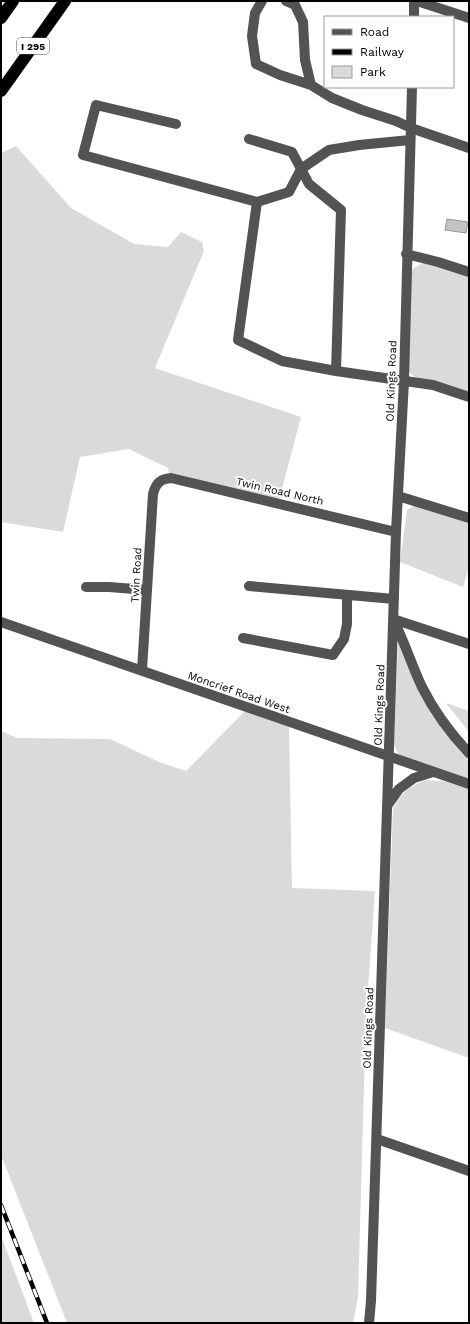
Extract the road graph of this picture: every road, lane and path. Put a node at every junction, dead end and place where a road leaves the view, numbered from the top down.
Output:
1 (13, 1) edge
2 (65, 1) edge
3 (262, 1) edge
4 (286, 1) edge
5 (416, 1) edge
6 (414, 16) edge
7 (1, 18) edge
8 (469, 18) edge
9 (311, 85) junction
10 (412, 88) edge
11 (1, 91) edge
12 (176, 124) dead end
13 (411, 128) junction
14 (249, 139) dead end
15 (410, 140) junction
16 (469, 148) edge
17 (301, 169) junction
18 (257, 202) junction
19 (406, 254) junction
20 (469, 272) edge
21 (336, 371) junction
22 (404, 381) junction
23 (469, 397) edge
24 (158, 482) joint
25 (398, 496) junction
26 (469, 518) edge
27 (396, 532) junction
28 (249, 586) dead end
29 (86, 587) dead end
30 (147, 590) junction
31 (347, 595) junction
32 (394, 599) junction
33 (393, 619) junction
34 (1, 622) edge
35 (243, 638) dead end
36 (469, 644) edge
37 (142, 670) junction
38 (469, 753) edge
39 (389, 757) junction
40 (433, 772) junction
41 (469, 784) edge
42 (387, 806) junction
43 (377, 1139) junction
44 (469, 1171) edge
45 (369, 1323) edge

1 - 7 highway
2 - 11 highway, I 295
3 - 9 street
4 - 9 street
5 - 6 street
5 - 8 street
9 - 13 street
10 - 13 street, Old Kings Road
12 - 18 street
13 - 15 street, Old Kings Road
13 - 16 street
14 - 17 street
15 - 17 street
15 - 19 street, Old Kings Road
17 - 18 street
17 - 21 street
18 - 21 street
19 - 20 street
19 - 22 street, Old Kings Road
21 - 22 street
22 - 23 street
22 - 25 street, Old Kings Road
24 - 27 street, Twin Road North
24 - 30 street, Twin Road
25 - 26 street
25 - 27 street, Old Kings Road
27 - 32 street, Old Kings Road
28 - 31 street
29 - 30 street
30 - 37 street, Twin Road
31 - 32 street
31 - 35 street
32 - 33 street, Old Kings Road
33 - 36 street
33 - 38 street
33 - 39 street, Old Kings Road
34 - 37 street, Moncrief Road West
37 - 39 street, Moncrief Road West
39 - 40 street, Moncrief Road West
39 - 42 street, Old Kings Road
40 - 41 street, Moncrief Road West
40 - 42 street
42 - 43 street, Old Kings Road
43 - 44 street
43 - 45 street, Old Kings Road

